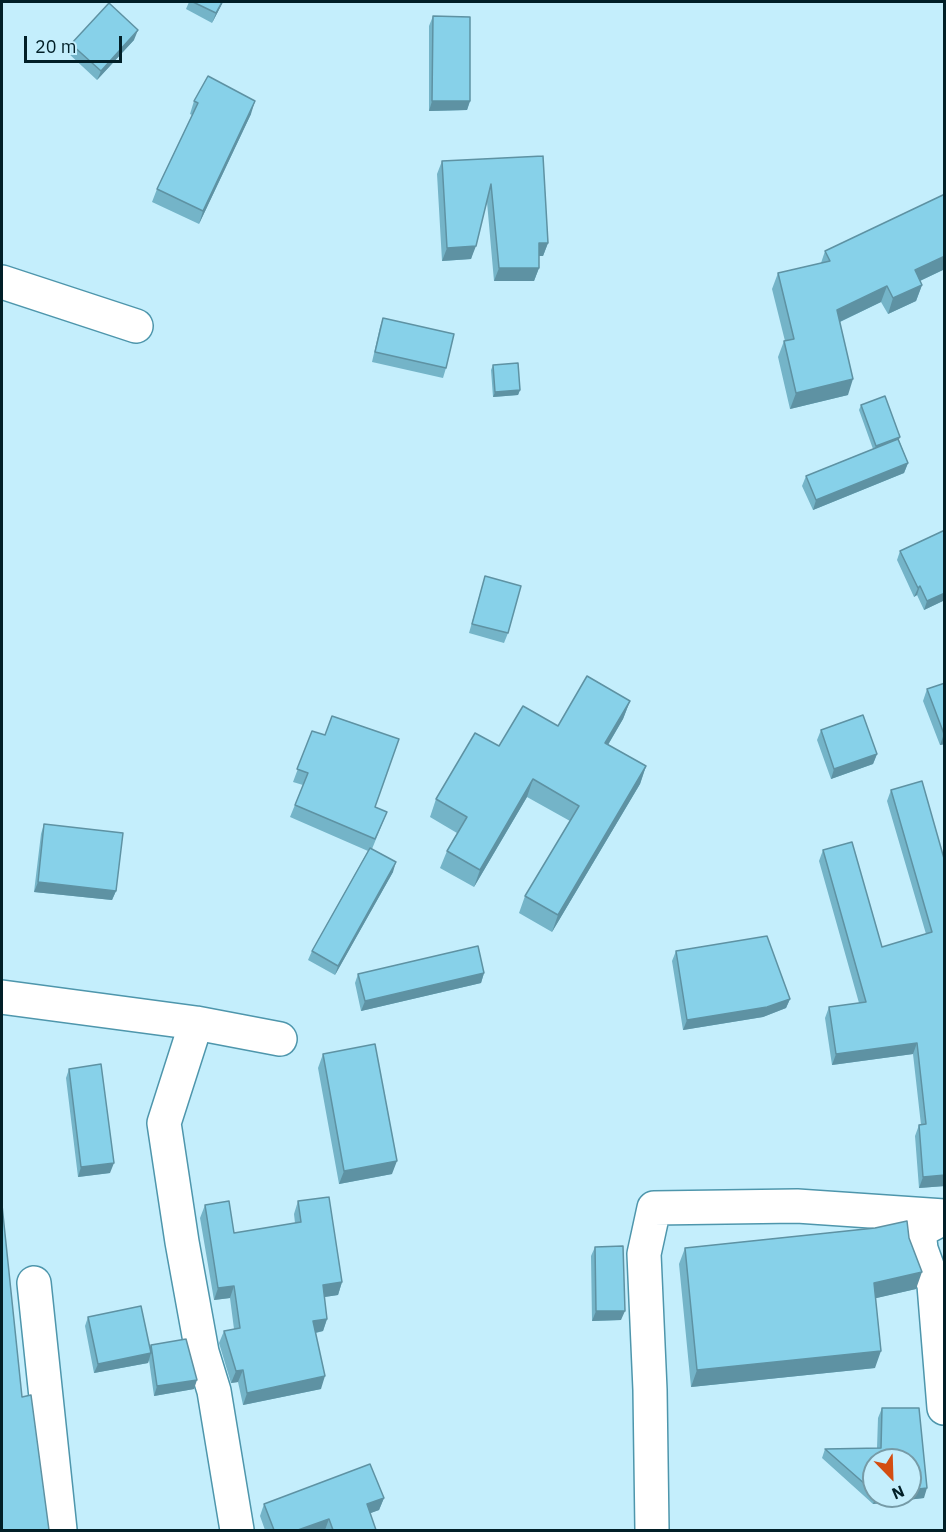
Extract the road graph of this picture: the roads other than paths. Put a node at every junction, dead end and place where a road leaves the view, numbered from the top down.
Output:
1 (2, 282) edge
2 (136, 326) dead end
3 (2, 998) edge
4 (196, 1023) junction
5 (280, 1040) dead end
6 (945, 1217) edge
7 (34, 1283) dead end
8 (945, 1408) edge
9 (60, 1530) edge
10 (237, 1530) edge
11 (652, 1530) edge

1 - 2 street
3 - 4 street
4 - 5 street
4 - 10 street
6 - 8 street
6 - 11 street
7 - 9 street

